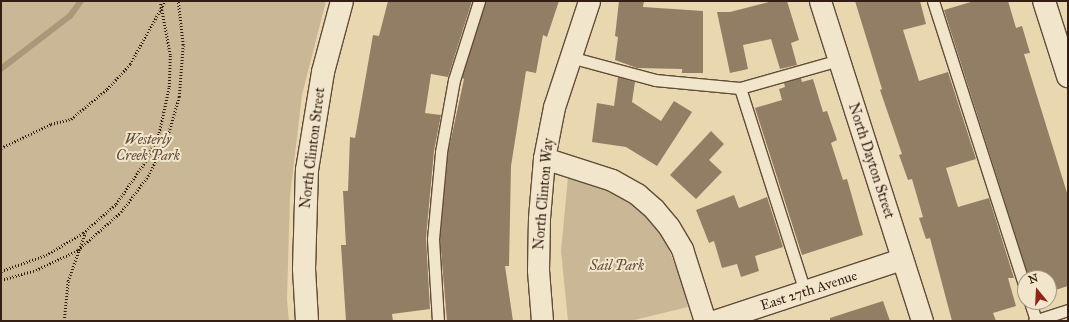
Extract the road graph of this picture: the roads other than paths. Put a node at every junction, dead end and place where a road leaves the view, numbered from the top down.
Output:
1 (342, 1) edge
2 (479, 1) edge
3 (588, 1) edge
4 (820, 1) edge
5 (933, 1) edge
6 (1044, 1) edge
7 (570, 57) junction
8 (839, 60) junction
9 (1068, 76) edge
10 (740, 88) junction
11 (544, 158) junction
12 (902, 259) junction
13 (1019, 270) edge
14 (805, 292) junction
15 (1032, 310) edge
16 (1068, 310) edge
17 (307, 321) edge
18 (438, 321) edge
19 (542, 321) edge
20 (705, 321) edge
21 (714, 321) edge
22 (922, 321) edge
23 (1035, 321) edge

1 - 17 street, North Clinton Street
2 - 18 lane
3 - 7 street, North Clinton Way
4 - 8 street, North Dayton Street
5 - 13 lane
6 - 9 street
7 - 10 lane
7 - 11 street, North Clinton Way
8 - 10 lane
8 - 12 street, North Dayton Street
10 - 14 lane
11 - 19 street, North Clinton Way
11 - 20 street
12 - 14 street, East 27th Avenue
12 - 22 street, North Dayton Street
14 - 21 street, East 27th Avenue
15 - 23 lane
16 - 23 lane

